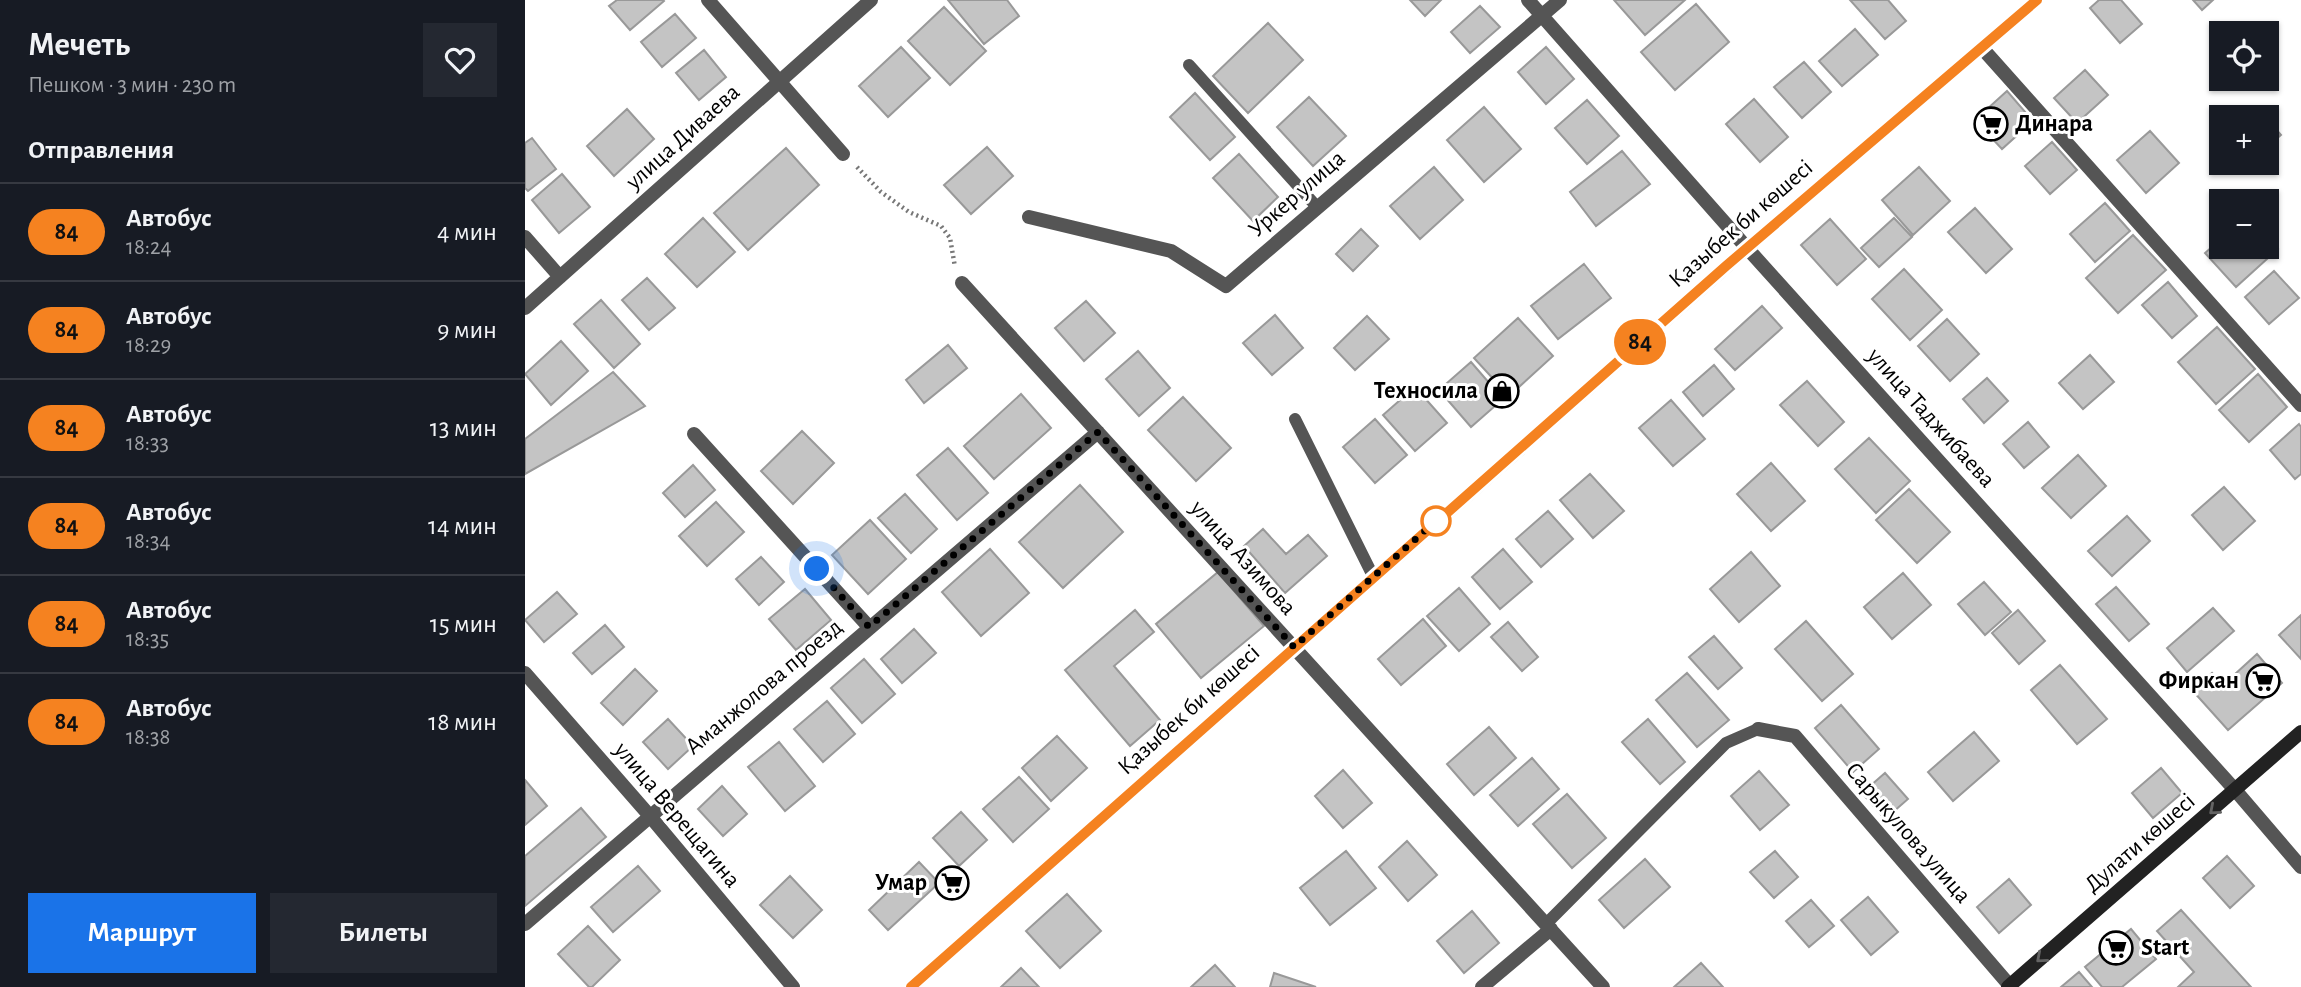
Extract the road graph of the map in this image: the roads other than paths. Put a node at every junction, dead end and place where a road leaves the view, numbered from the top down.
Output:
1 (708, 0) edge
2 (871, 0) edge
3 (1528, 0) edge
4 (1560, 0) edge
5 (2037, 0) edge
6 (1542, 15) junction
7 (1982, 48) junction
8 (1189, 65) dead end
9 (778, 82) junction
10 (843, 154) road end
11 (1317, 207) junction
12 (1028, 216) dead end
13 (525, 237) edge
14 (1747, 248) junction
15 (560, 277) junction
16 (959, 279) road end
17 (525, 308) edge
18 (2301, 405) edge
19 (1295, 419) dead end
20 (1098, 432) junction
21 (694, 434) dead end
22 (1374, 576) junction
23 (869, 627) junction
24 (1294, 647) junction
25 (525, 673) edge
26 (1759, 729) joint
27 (2301, 732) edge
28 (2236, 791) junction
29 (649, 816) junction
30 (2301, 867) edge
31 (525, 924) edge
32 (1548, 926) junction
33 (2009, 986) edge
34 (793, 987) edge
35 (911, 987) edge
36 (1482, 987) edge
37 (1603, 987) edge

1 - 9 street
2 - 9 street, улица Диваева
3 - 6 street, улица Таджибаева
4 - 6 street, Уркер улица
5 - 7 main road, Қазыбек би көшесі
6 - 11 street, Уркер улица
6 - 14 street, улица Таджибаева
7 - 14 main road, Қазыбек би көшесі
7 - 18 street
8 - 11 lane
9 - 10 street
9 - 15 street, улица Диваева
11 - 12 street, Уркер улица
13 - 15 street
14 - 22 main road, Қазыбек би көшесі
14 - 28 street, улица Таджибаева
15 - 17 street, улица Диваева
16 - 20 street, улица Азимова
19 - 22 lane
20 - 23 street, Аманжолова проезд
20 - 24 street, улица Азимова
21 - 23 street
22 - 24 main road, Қазыбек би көшесі
23 - 29 street, Аманжолова проезд
24 - 32 street, улица Азимова
24 - 35 main road, Қазыбек би көшесі
25 - 29 street, улица Верещагина
26 - 32 lane
26 - 33 street, Сарыкулова улица
27 - 28 main road, Дулати көшесі
28 - 30 street, улица Таджибаева
28 -> 33 main road, Дулати көшесі
29 - 31 street, Аманжолова проезд
29 - 34 street, улица Верещагина
32 - 36 street
32 - 37 street, улица Азимова

